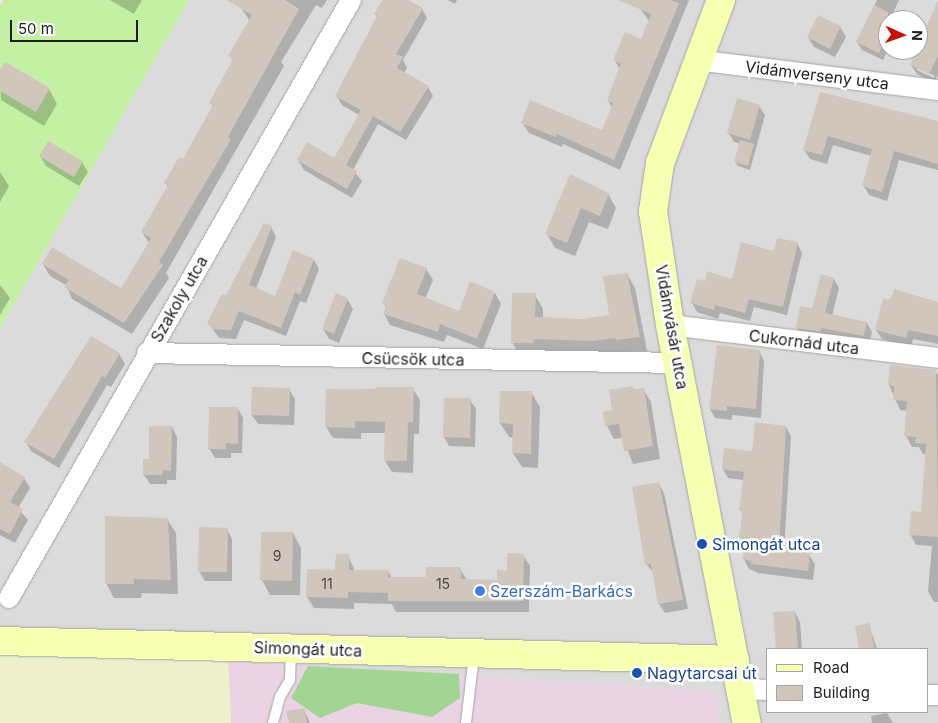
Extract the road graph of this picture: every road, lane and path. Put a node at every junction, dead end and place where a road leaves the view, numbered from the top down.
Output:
1 (350, 0) edge
2 (721, 0) edge
3 (696, 60) junction
4 (938, 90) edge
5 (670, 325) junction
6 (148, 353) junction
7 (938, 358) edge
8 (678, 363) junction
9 (9, 598) dead end
10 (0, 641) edge
11 (291, 649) junction
12 (474, 654) junction
13 (735, 660) junction
14 (754, 690) edge
15 (273, 723) edge
16 (466, 723) edge
17 (747, 723) edge

1 - 6 street, Szakoly utca
2 - 3 main road, Vidámvásár utca
3 - 4 street, Vidámverseny utca
3 - 5 main road, Vidámvásár utca
5 - 7 street, Cukornád utca
5 - 8 main road, Vidámvásár utca
6 - 8 street, Csücsök utca
6 - 9 street, Szakoly utca
8 - 13 main road, Vidámvásár utca
10 - 11 main road, Simongát utca
11 - 12 main road, Simongát utca
11 - 15 lane
12 - 13 main road, Simongát utca
12 - 16 lane
13 - 14 main road
14 - 17 main road

